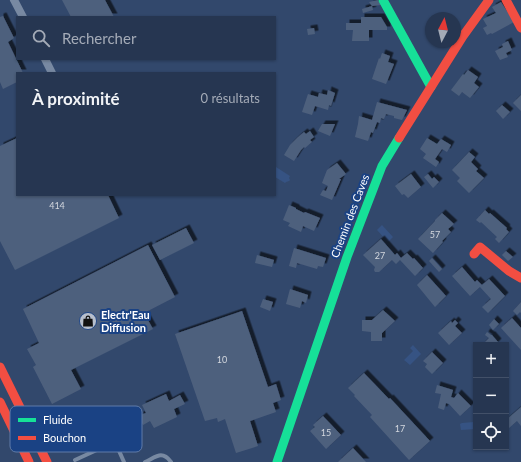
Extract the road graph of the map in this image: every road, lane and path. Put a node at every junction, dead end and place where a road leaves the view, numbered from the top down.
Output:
1 (14, 0) edge
2 (383, 0) edge
3 (489, 0) edge
4 (506, 0) edge
5 (22, 16) edge
6 (521, 28) edge
7 (46, 60) edge
8 (52, 72) edge
9 (431, 86) junction
10 (474, 254) dead end
11 (521, 278) edge
12 (0, 367) edge
13 (0, 402) edge
14 (19, 406) edge
15 (10, 423) edge
16 (24, 452) edge
17 (42, 452) edge
18 (93, 452) edge
19 (120, 452) edge
20 (76, 460) dead end
21 (29, 462) edge
22 (47, 462) edge
23 (124, 462) edge
24 (145, 462) edge
25 (171, 462) edge
26 (277, 462) edge

1 - 5 street
2 - 9 street
3 - 9 street, Chemin des Caves
4 - 6 street
7 - 8 street
9 - 26 street, Chemin des Caves
10 - 11 street
12 - 14 street
13 - 15 street
16 - 21 street
17 - 22 street
18 - 20 lane
19 - 23 lane
24 - 25 lane

